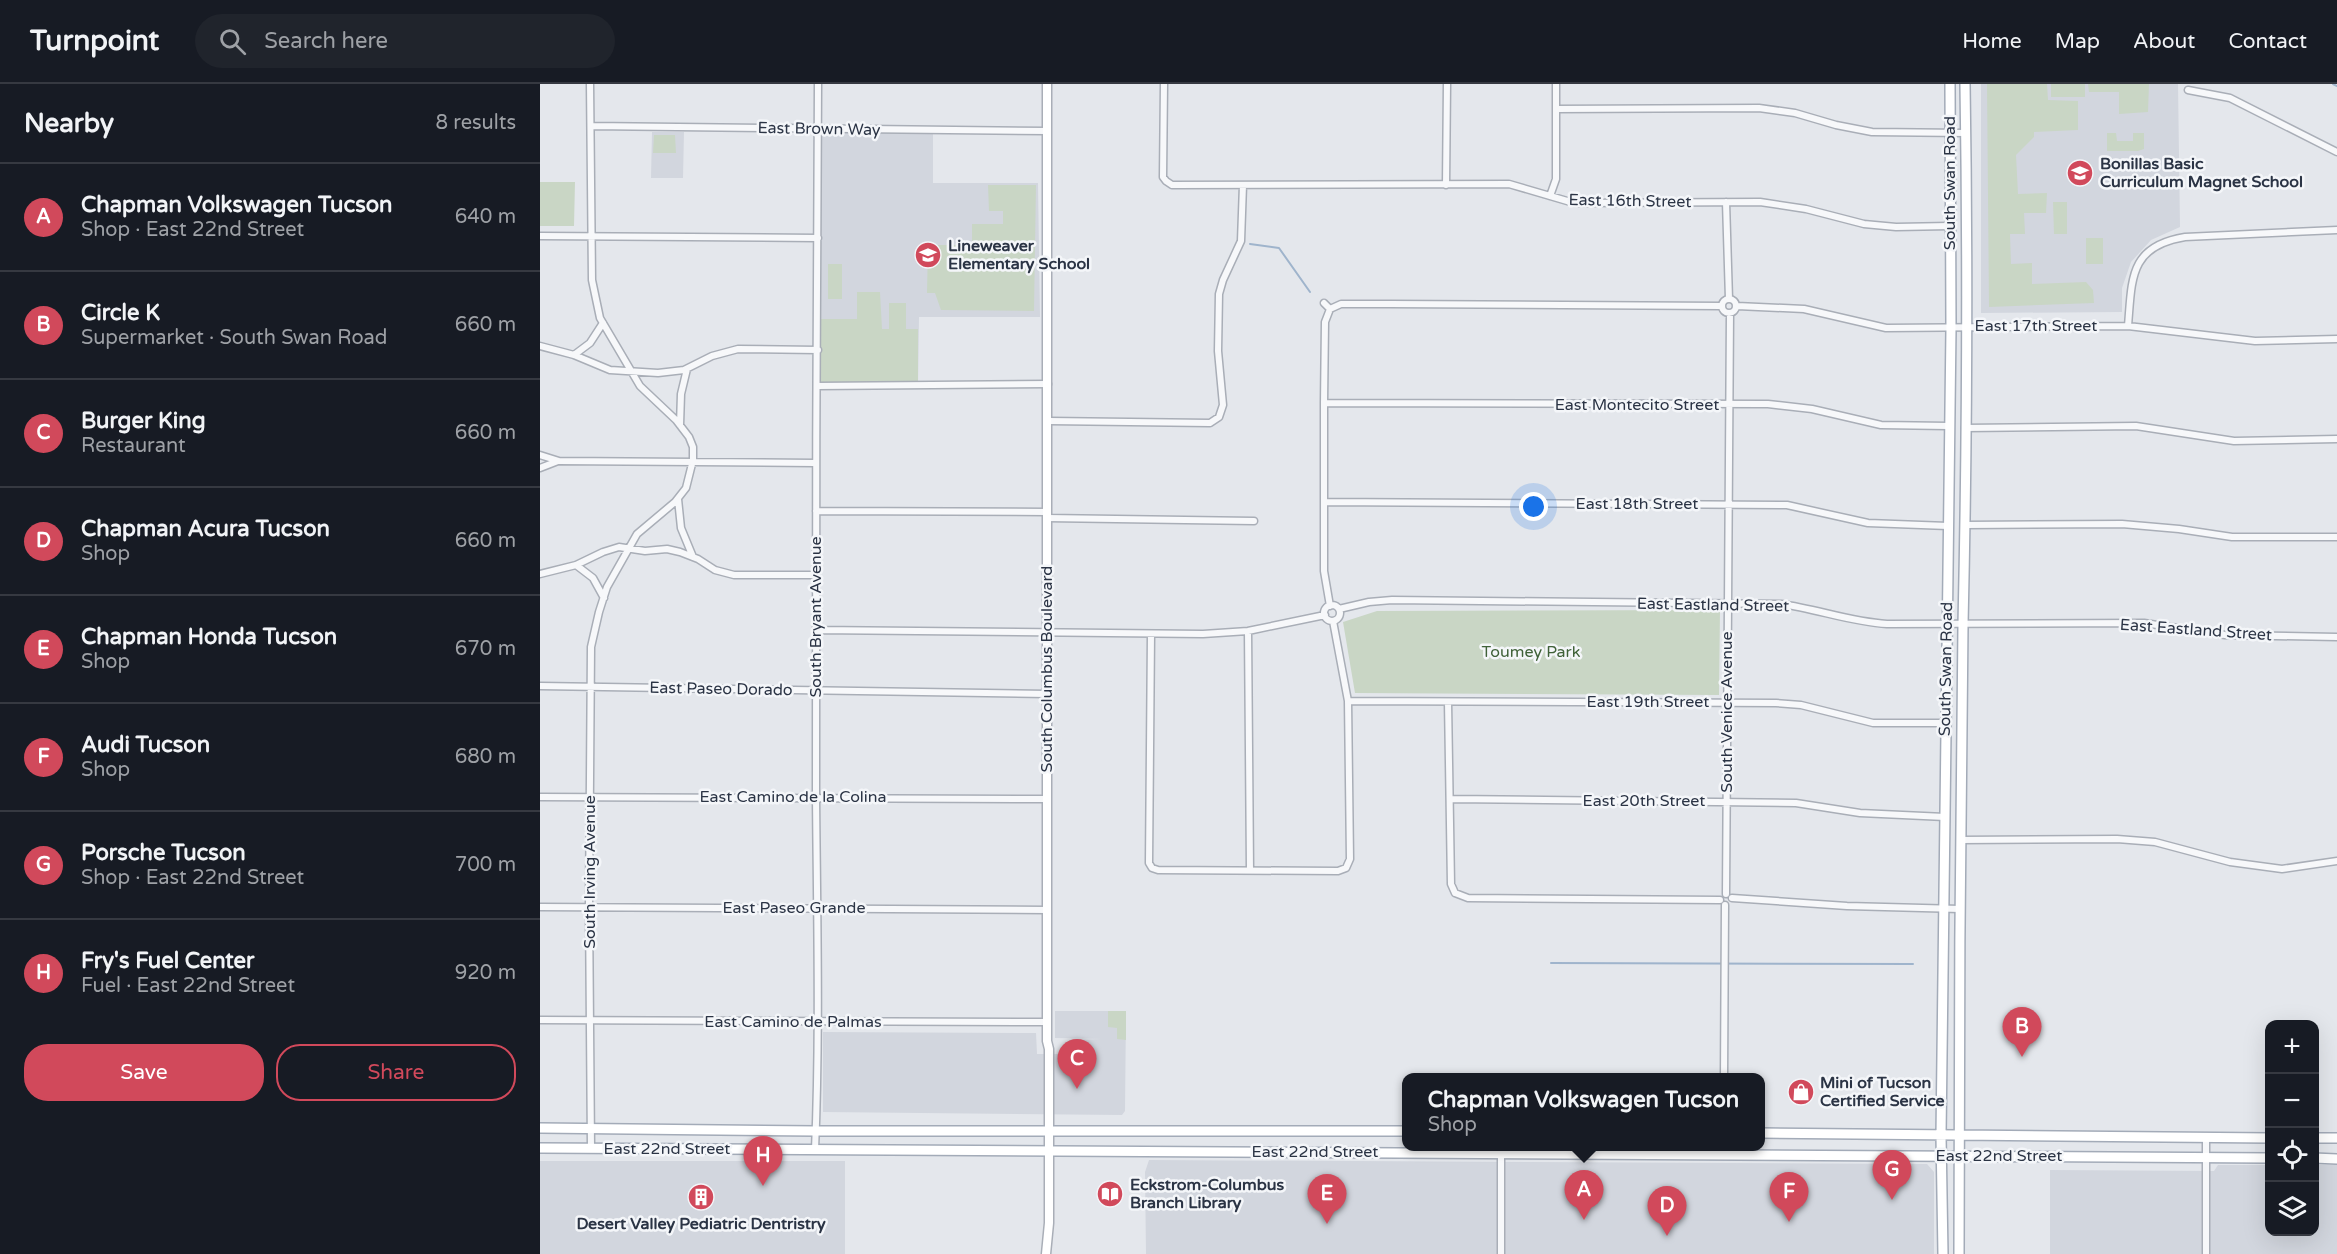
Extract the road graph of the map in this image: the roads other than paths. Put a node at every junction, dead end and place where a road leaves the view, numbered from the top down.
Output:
1 (591, 84) edge
2 (818, 84) edge
3 (1047, 84) edge
4 (1164, 84) edge
5 (1447, 84) edge
6 (1556, 84) edge
7 (1950, 84) edge
8 (1965, 84) edge
9 (2188, 90) dead end
10 (1556, 108) junction
11 (591, 126) junction
12 (818, 129) junction
13 (1047, 131) junction
14 (1950, 133) junction
15 (1966, 133) junction
16 (2337, 152) edge
17 (1243, 185) junction
18 (1446, 185) junction
19 (1550, 196) junction
20 (1726, 202) junction
21 (1950, 226) junction
22 (2337, 230) edge
23 (540, 236) edge
24 (590, 236) junction
25 (818, 238) junction
26 (1729, 299) junction
27 (1324, 303) dead end
28 (1722, 306) junction
29 (1737, 306) junction
30 (1330, 309) junction
31 (1730, 313) junction
32 (603, 322) junction
33 (2128, 326) junction
34 (1966, 327) junction
35 (1950, 328) junction
36 (2337, 339) edge
37 (540, 346) edge
38 (818, 350) junction
39 (574, 355) junction
40 (687, 369) junction
41 (631, 372) junction
42 (1048, 384) junction
43 (817, 386) junction
44 (1324, 403) junction
45 (1730, 405) junction
46 (1048, 421) junction
47 (680, 426) junction
48 (1948, 426) junction
49 (1965, 428) junction
50 (2337, 439) edge
51 (540, 455) edge
52 (559, 461) junction
53 (693, 462) junction
54 (815, 463) junction
55 (540, 468) edge
56 (678, 498) junction
57 (1324, 502) junction
58 (1729, 504) junction
59 (816, 511) junction
60 (1047, 515) junction
61 (1254, 521) dead end
62 (1966, 525) junction
63 (1948, 526) junction
64 (2337, 537) edge
65 (629, 549) junction
66 (693, 557) junction
67 (576, 565) junction
68 (540, 574) edge
69 (816, 575) junction
70 (604, 598) junction
71 (1728, 604) junction
72 (1330, 606) junction
73 (1339, 609) junction
74 (1325, 615) junction
75 (1333, 621) junction
76 (1947, 625) junction
77 (1963, 625) junction
78 (817, 630) junction
79 (1248, 631) junction
80 (1047, 634) junction
81 (1151, 634) junction
82 (2337, 637) edge
83 (540, 686) edge
84 (590, 687) junction
85 (817, 691) junction
86 (1047, 694) junction
87 (1348, 701) junction
88 (1448, 702) junction
89 (1727, 702) junction
90 (1944, 723) junction
91 (540, 796) edge
92 (816, 796) junction
93 (591, 797) junction
94 (1047, 799) junction
95 (1451, 799) junction
96 (1727, 802) junction
97 (1945, 817) junction
98 (1961, 840) junction
99 (2337, 861) edge
100 (1250, 870) junction
101 (1729, 896) junction
102 (1723, 902) junction
103 (540, 907) edge
104 (589, 907) junction
105 (818, 908) junction
106 (1943, 909) junction
107 (1960, 909) junction
108 (1047, 910) junction
109 (540, 1020) edge
110 (591, 1021) junction
111 (817, 1022) junction
112 (1047, 1022) junction
113 (1724, 1073) edge
114 (540, 1128) edge
115 (591, 1128) junction
116 (816, 1131) junction
117 (1049, 1131) junction
118 (1402, 1131) edge
119 (1765, 1133) edge
120 (1941, 1136) junction
121 (1959, 1136) junction
122 (2206, 1137) junction
123 (2265, 1138) edge
124 (2319, 1138) edge
125 (2337, 1138) edge
126 (540, 1148) edge
127 (591, 1148) junction
128 (815, 1150) junction
129 (1049, 1150) junction
130 (1402, 1150) edge
131 (1501, 1151) edge
132 (1760, 1151) edge
133 (1941, 1156) junction
134 (1959, 1156) junction
135 (2206, 1158) junction
136 (2265, 1158) edge
137 (2319, 1158) edge
138 (2337, 1159) edge
139 (1046, 1254) edge
140 (1501, 1254) edge
141 (1943, 1254) edge
142 (1959, 1254) edge
143 (2206, 1254) edge

1 - 11 street
2 - 12 street, South Bryant Avenue
3 - 13 street, South Columbus Boulevard
4 - 17 street, East 16th Street
5 - 18 street
6 - 10 street
7 - 14 main road, South Swan Road
8 - 15 main road, South Swan Road
9 - 16 street
10 - 14 street
10 - 19 street
11 - 12 street, East Brown Way
11 - 24 street
12 - 13 street, East Brown Way
12 - 25 street, South Bryant Avenue
13 - 42 street, South Columbus Boulevard
14 - 15 street
14 - 21 main road, South Swan Road
15 - 34 main road, South Swan Road
17 - 18 street, East 16th Street
17 - 46 street
18 - 19 street, East 16th Street
19 - 20 street, East 16th Street
20 - 21 street, East 16th Street
20 - 26 street
21 - 35 main road, South Swan Road
22 - 33 street
23 - 24 street
24 - 25 street
24 - 32 street
25 - 38 street, South Bryant Avenue
26 - 28 street
26 - 29 street
27 - 30 street
28 - 30 street
28 - 31 street
29 - 31 street
29 - 35 street, East 17th Street
30 - 44 street
31 - 45 street, South Venice Avenue
32 - 39 street
32 - 41 street
33 - 34 street, East 17th Street
33 - 36 street, East 17th Street
34 - 35 street, East 17th Street
34 - 49 main road, South Swan Road
35 - 48 main road, South Swan Road
37 - 39 street
38 - 40 street
38 - 43 street, South Bryant Avenue
39 - 41 street
40 - 41 street
40 - 47 street
41 - 47 street
42 - 43 street
42 - 46 street, South Columbus Boulevard
43 - 54 street, South Bryant Avenue
44 - 45 street, East Montecito Street
44 - 57 street
45 - 48 street, East Montecito Street
45 - 58 street, South Venice Avenue
46 - 60 street, South Columbus Boulevard
47 - 53 street
48 - 63 main road, South Swan Road
49 - 50 street
49 - 62 main road, South Swan Road
51 - 52 street
52 - 53 street
52 - 55 street
53 - 54 street
53 - 56 street, South Irving Avenue
54 - 59 street, South Bryant Avenue
56 - 65 street, South Irving Avenue
56 - 66 street
57 - 58 street, East 18th Street
57 - 72 street
58 - 63 street, East 18th Street
58 - 71 street, South Venice Avenue
59 - 60 street
59 - 69 street, South Bryant Avenue
60 - 61 street
60 - 80 street, South Columbus Boulevard
62 - 64 street
62 - 77 main road, South Swan Road
63 - 76 main road, South Swan Road
65 - 66 street
65 - 67 street
65 - 70 street, South Irving Avenue
66 - 69 street
67 - 68 street
67 - 70 street
69 - 78 street, South Bryant Avenue
70 - 84 street, South Irving Avenue
71 - 73 street, East Eastland Street
71 - 76 street, East Eastland Street
71 - 89 street, South Venice Avenue
72 - 73 street
72 - 74 street
73 - 75 street
74 - 75 street
74 - 79 street
75 - 87 street
76 - 77 street, East Eastland Street
76 - 90 main road, South Swan Road
77 - 82 street, East Eastland Street
77 - 98 main road, South Swan Road
78 - 80 street
78 - 85 street, South Bryant Avenue
79 - 81 street
79 - 100 street
80 - 81 street
80 - 86 street, South Columbus Boulevard
81 - 100 street
83 - 84 street, East Paseo Dorado
84 - 85 street, East Paseo Dorado
84 - 93 street, South Irving Avenue
85 - 86 street, East Paseo Dorado
85 - 92 street, South Bryant Avenue
86 - 94 street, South Columbus Boulevard
87 - 88 street, East 19th Street
87 - 100 street
88 - 89 street, East 19th Street
88 - 95 street
89 - 90 street, East 19th Street
89 - 96 street, South Venice Avenue
90 - 97 main road, South Swan Road
91 - 93 street, East Camino de la Colina
92 - 93 street, East Camino de la Colina
92 - 94 street, East Camino de la Colina
92 - 105 street, South Bryant Avenue
93 - 104 street, South Irving Avenue
94 - 108 street, South Columbus Boulevard
95 - 96 street, East 20th Street
95 - 102 street
96 - 97 street, East 20th Street
96 - 101 street, South Venice Avenue
97 - 106 main road, South Swan Road
98 - 99 street
98 - 107 main road, South Swan Road
101 - 102 street
101 - 102 street
101 - 106 street
102 - 113 street
103 - 104 street, East Paseo Grande
104 - 105 street, East Paseo Grande
104 - 110 street, South Irving Avenue
105 - 108 street, East Paseo Grande
105 - 111 street, South Bryant Avenue
106 - 107 street
106 - 120 main road, South Swan Road
107 - 121 main road, South Swan Road
108 - 112 street, South Columbus Boulevard
109 - 110 street, East Camino de Palmas
110 - 111 street, East Camino de Palmas
110 - 115 street, South Irving Avenue
111 - 112 street, East Camino de Palmas
111 - 116 street, South Bryant Avenue
112 - 117 street, South Columbus Boulevard
114 - 115 main road, East 22nd Street
115 - 116 main road, East 22nd Street
115 - 127 street, South Irving Avenue
116 - 117 main road, East 22nd Street
116 - 128 street, South Bryant Avenue
117 - 118 main road, East 22nd Street
117 - 129 street, South Columbus Boulevard
119 - 120 main road, East 22nd Street
120 - 121 main road, East 22nd Street
120 - 133 main road, South Swan Road
121 - 122 main road, East 22nd Street
121 - 134 main road, South Swan Road
122 - 123 main road, East 22nd Street
122 - 135 street
124 - 125 main road
126 - 127 main road, East 22nd Street
127 - 128 main road, East 22nd Street
128 - 129 main road, East 22nd Street
129 - 130 main road, East 22nd Street
129 - 139 street, South Columbus Boulevard
131 - 140 street
132 - 133 main road, East 22nd Street
133 - 134 main road, East 22nd Street
133 - 141 main road, South Swan Road
134 - 135 main road, East 22nd Street
134 - 142 main road, South Swan Road
135 - 136 main road, East 22nd Street
135 - 143 street
137 - 138 main road

